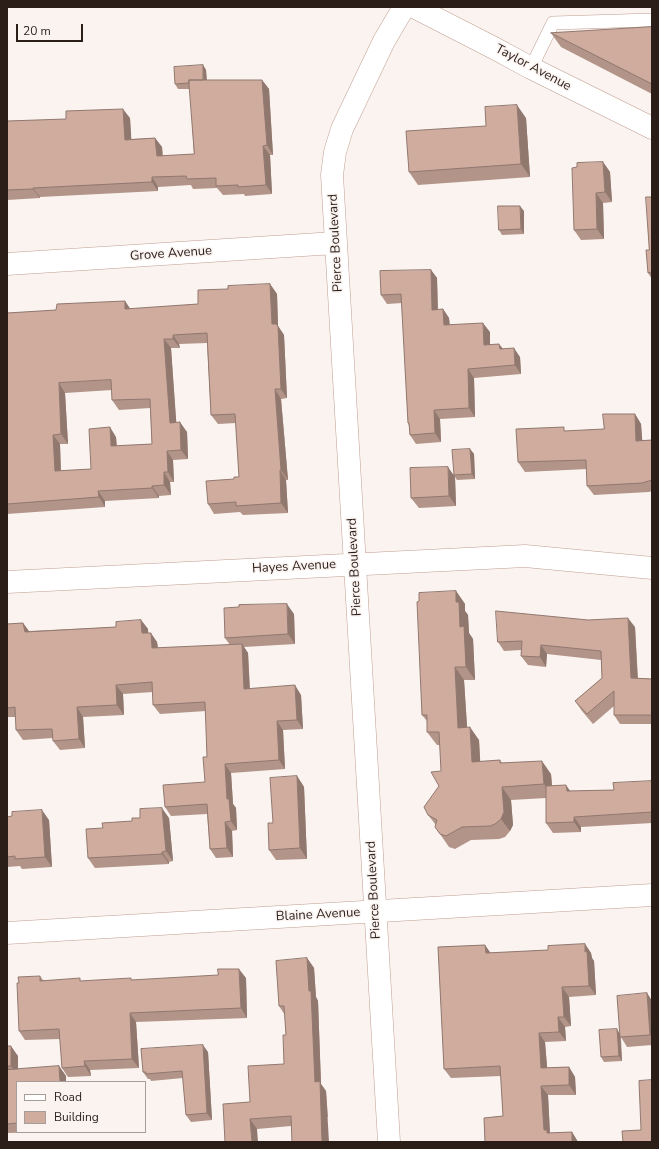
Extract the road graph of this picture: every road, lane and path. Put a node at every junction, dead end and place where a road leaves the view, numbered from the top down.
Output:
1 (404, 7) edge
2 (414, 7) edge
3 (652, 20) edge
4 (531, 68) junction
5 (652, 128) edge
6 (336, 243) junction
7 (7, 264) edge
8 (354, 564) junction
9 (652, 568) edge
10 (7, 582) edge
11 (652, 895) edge
12 (375, 912) junction
13 (7, 933) edge
14 (388, 1142) edge

1 - 6 street, Pierce Boulevard
2 - 4 street, Taylor Avenue
3 - 4 lane
4 - 5 street, Taylor Avenue
6 - 7 street, Grove Avenue
6 - 8 street, Pierce Boulevard
8 - 9 street, Hayes Avenue
8 - 10 street, Hayes Avenue
8 - 12 street, Pierce Boulevard
11 - 12 street, Blaine Avenue
12 - 13 street, Blaine Avenue
12 - 14 street, Pierce Boulevard

